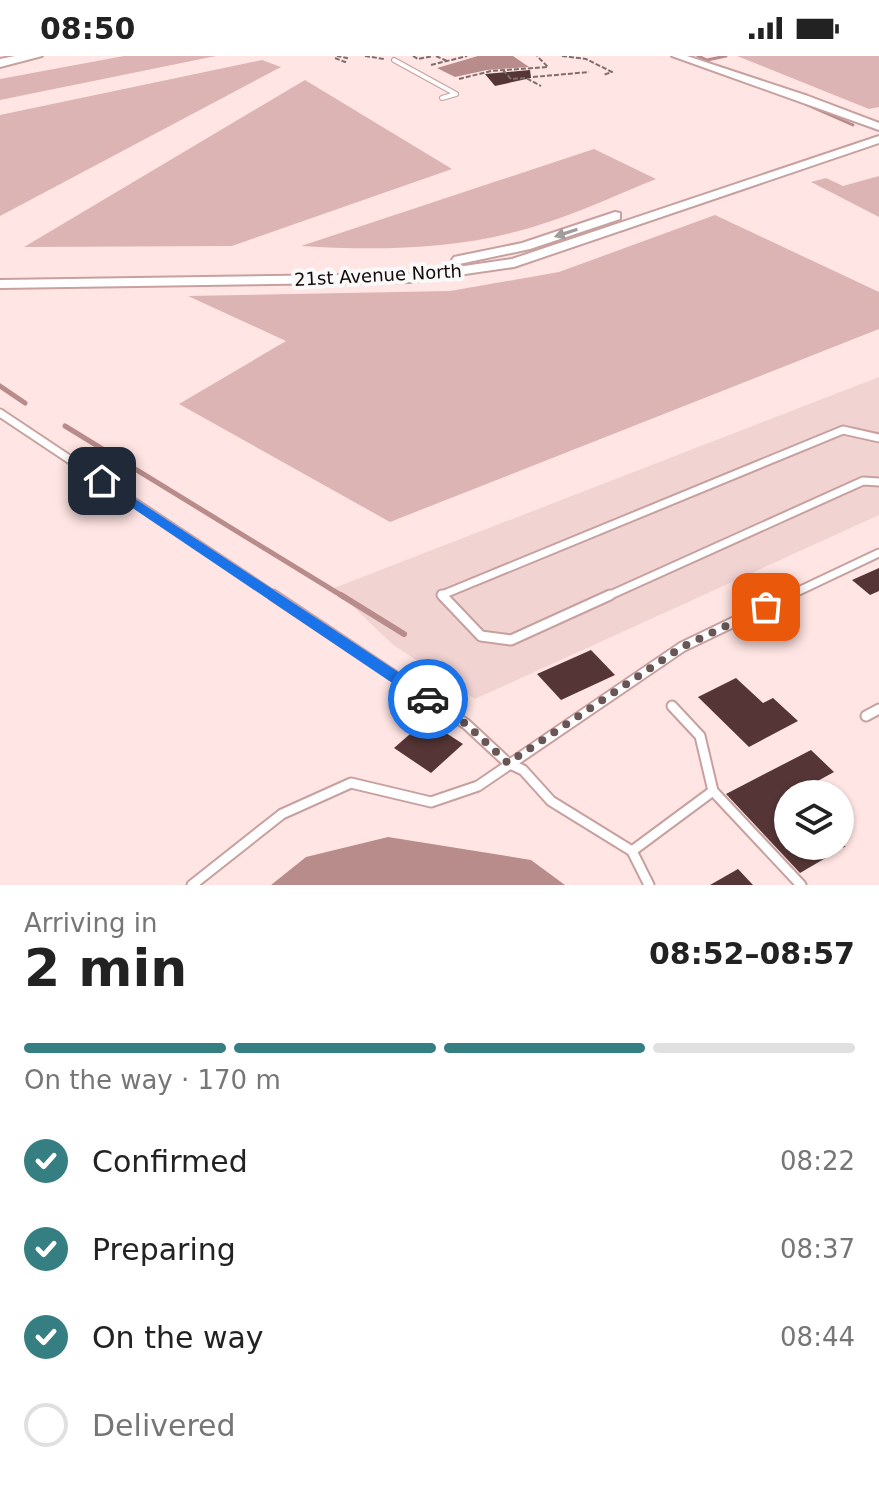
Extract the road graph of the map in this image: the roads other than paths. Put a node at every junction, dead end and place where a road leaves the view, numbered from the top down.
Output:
1 (35, 56) edge
2 (677, 56) edge
3 (394, 60) dead end
4 (0, 63) edge
5 (442, 98) dead end
6 (879, 128) edge
7 (879, 139) edge
8 (0, 272) edge
9 (0, 284) edge
10 (0, 413) edge
11 (879, 438) edge
12 (879, 482) edge
13 (879, 553) edge
14 (672, 706) dead end
15 (879, 709) edge
16 (866, 716) dead end
17 (508, 763) junction
18 (713, 791) junction
19 (632, 851) junction
20 (192, 885) edge
21 (649, 885) edge
22 (801, 885) edge

1 - 4 highway
2 - 6 street
3 - 5 lane
6 -> 8 street, 21st Avenue North
7 - 9 street, 21st Avenue North
10 - 17 lane
11 - 12 lane
13 - 17 lane
14 - 18 lane
15 - 16 lane
17 - 19 lane
17 - 20 lane
18 - 19 lane
18 - 22 lane
19 - 21 lane

